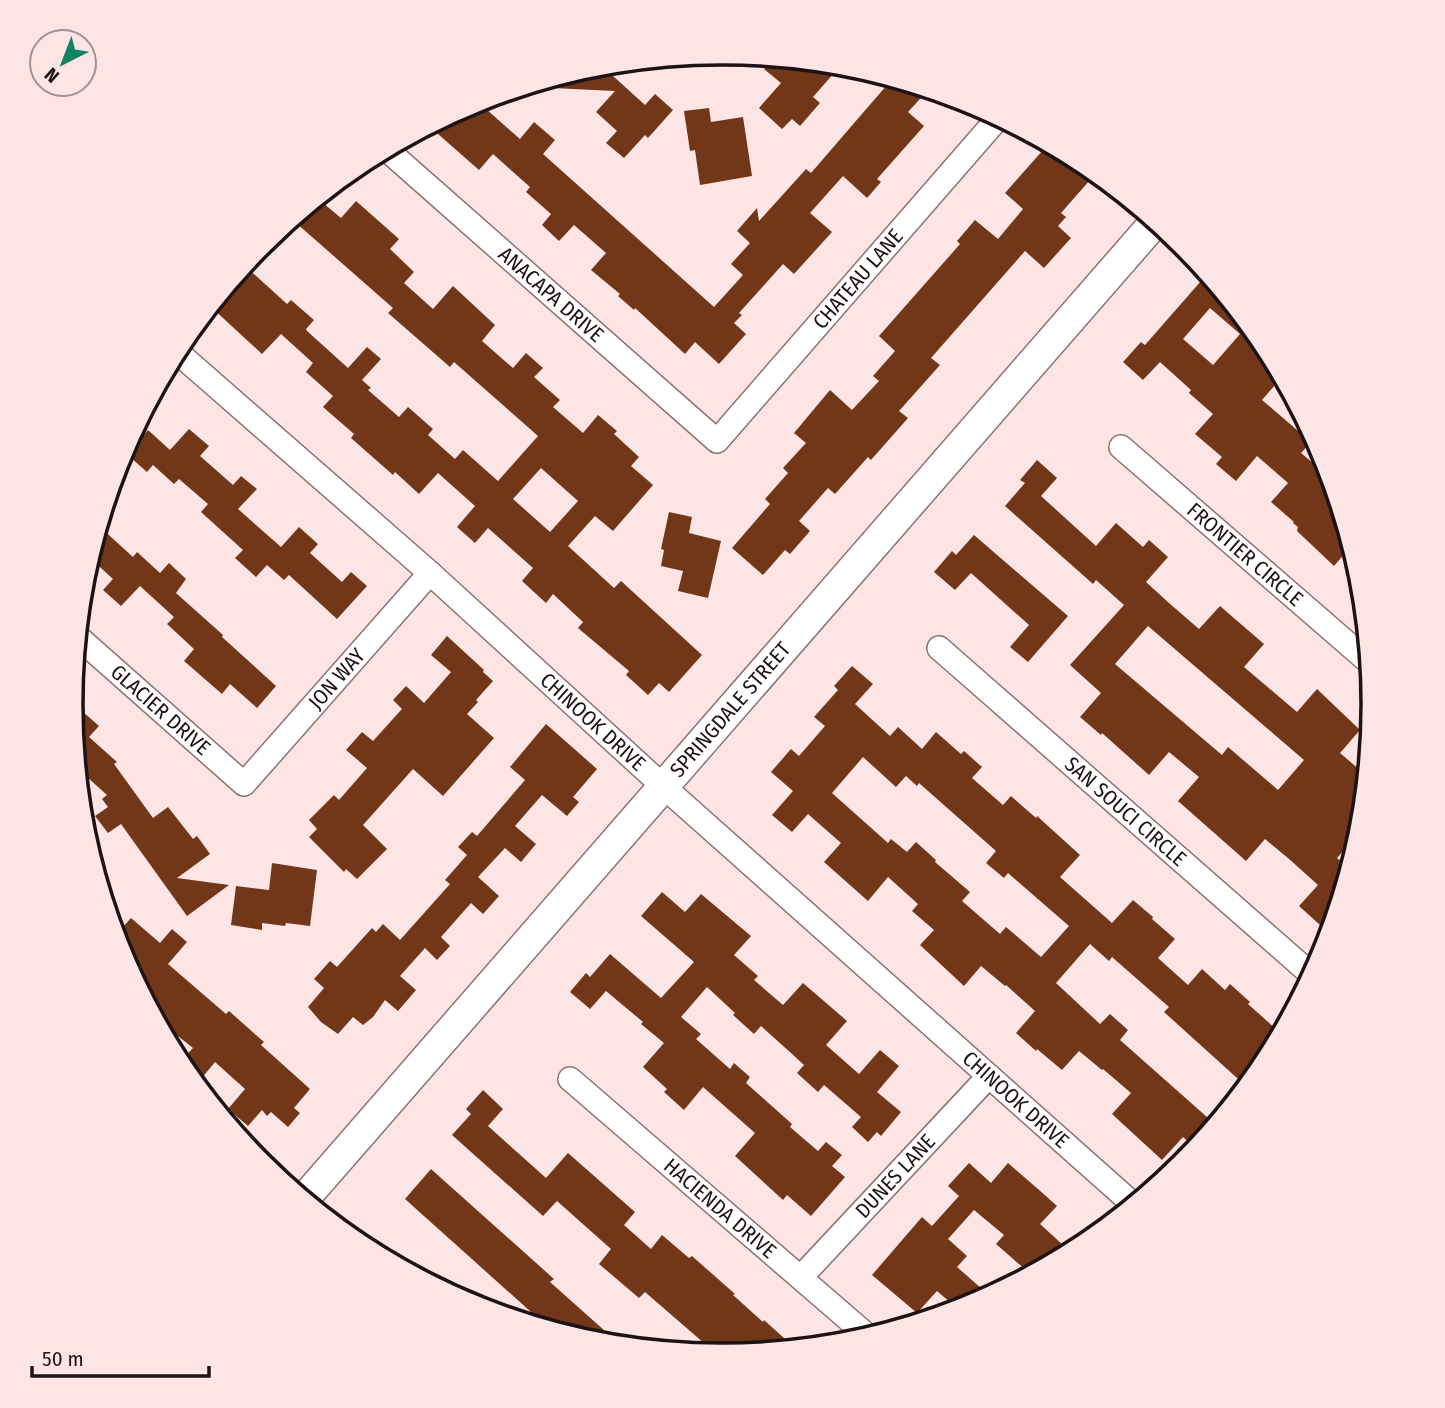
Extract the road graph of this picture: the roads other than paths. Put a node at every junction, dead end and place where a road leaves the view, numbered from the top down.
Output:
1 (992, 125) edge
2 (394, 156) edge
3 (1150, 228) edge
4 (185, 359) edge
5 (717, 441) joint
6 (1121, 447) dead end
7 (430, 573) junction
8 (87, 645) edge
9 (939, 648) dead end
10 (1359, 654) edge
11 (244, 784) joint
12 (664, 787) junction
13 (1304, 969) edge
14 (989, 1076) junction
15 (570, 1079) dead end
16 (310, 1192) edge
17 (1127, 1199) edge
18 (801, 1277) junction
19 (859, 1328) edge

1 - 5 street, CHATEAU LANE
2 - 5 street, ANACAPA DRIVE
3 - 12 main road, SPRINGDALE STREET
4 - 7 street, CHINOOK DRIVE
6 - 10 street, FRONTIER CIRCLE
7 - 11 street, JON WAY
7 - 12 street, CHINOOK DRIVE
8 - 11 street, GLACIER DRIVE
9 - 13 street, SAN SOUCI CIRCLE
12 - 14 street, CHINOOK DRIVE
12 - 16 main road, SPRINGDALE STREET
14 - 17 street, CHINOOK DRIVE
14 - 18 street, DUNES LANE
15 - 18 street, HACIENDA DRIVE
18 - 19 street, HACIENDA DRIVE

